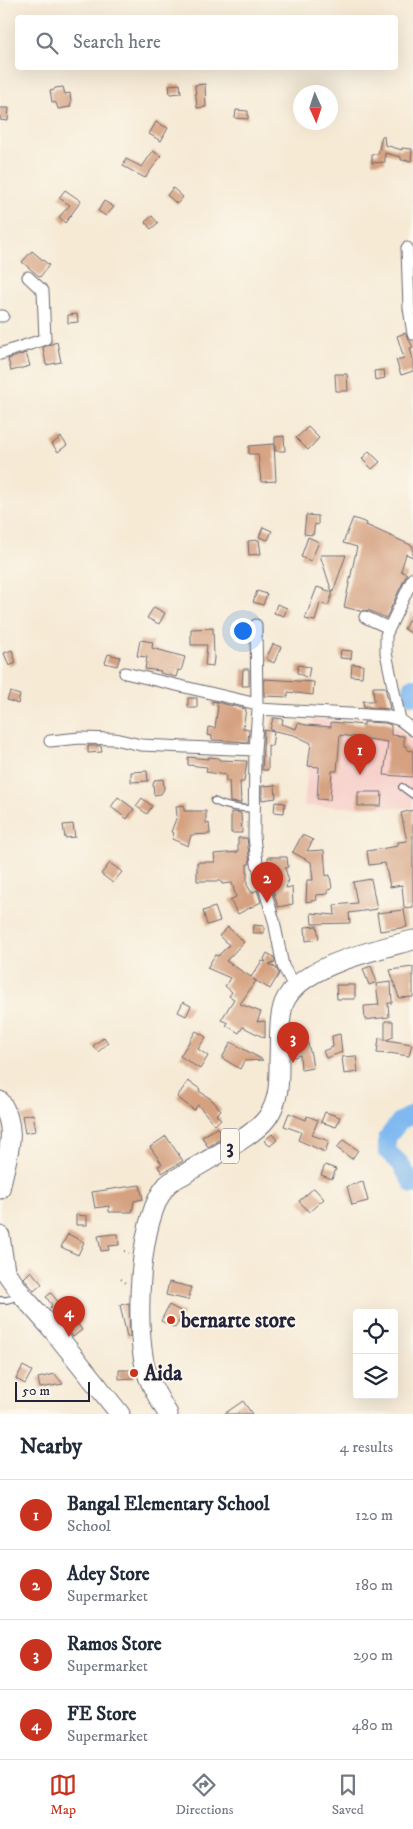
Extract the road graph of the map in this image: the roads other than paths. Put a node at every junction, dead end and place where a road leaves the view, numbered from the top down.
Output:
1 (407, 248) dead end
2 (28, 277) dead end
3 (413, 334) edge
4 (0, 354) edge
5 (413, 578) edge
6 (365, 617) dead end
7 (256, 625) dead end
8 (389, 628) junction
9 (126, 673) dead end
10 (258, 707) junction
11 (400, 720) junction
12 (413, 730) edge
13 (50, 741) dead end
14 (255, 750) junction
15 (402, 787) dead end
16 (413, 795) edge
17 (214, 801) dead end
18 (254, 809) junction
19 (413, 940) edge
20 (295, 988) junction
21 (0, 1101) edge
22 (0, 1189) edge
23 (0, 1236) edge
24 (22, 1295) junction
25 (0, 1300) edge
26 (120, 1414) edge
27 (168, 1414) edge

1 - 3 street
2 - 4 street
5 - 8 street
6 - 8 street
7 - 10 street
8 - 11 street
9 - 10 street
10 - 11 street
10 - 14 street
11 - 12 street
13 - 14 street
14 - 18 street
15 - 16 lane
17 - 18 lane
18 - 20 street
19 - 20 highway, 3
20 - 27 highway, 3
21 - 22 highway
23 - 24 highway
24 - 25 lane
24 - 26 highway

